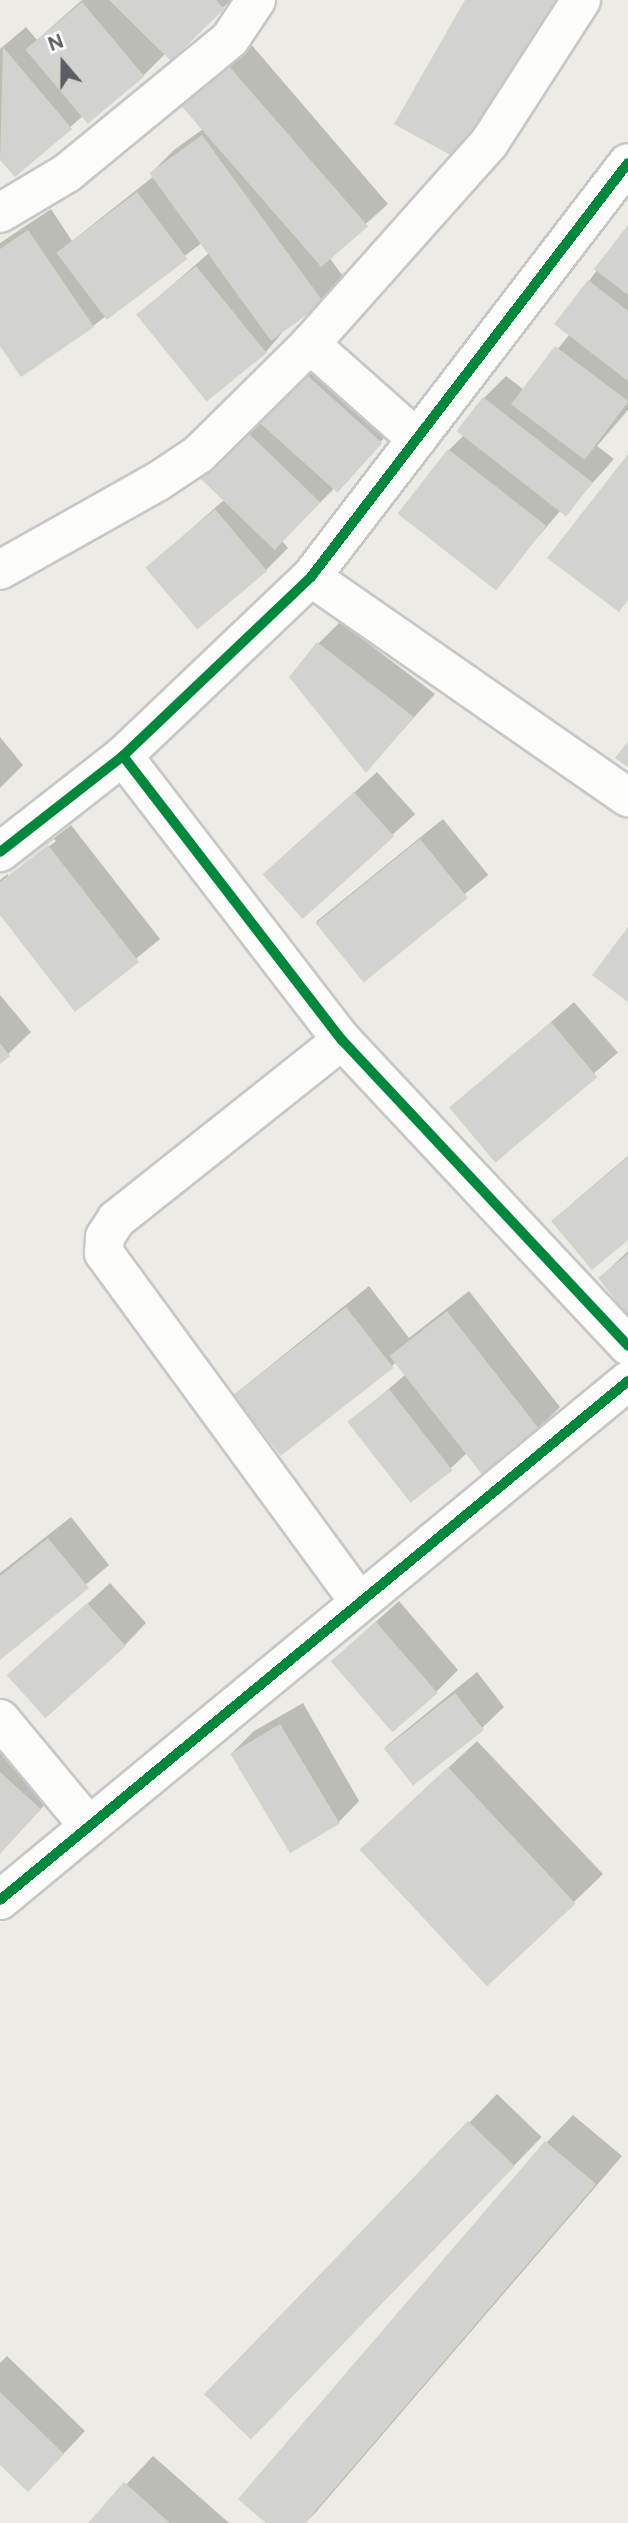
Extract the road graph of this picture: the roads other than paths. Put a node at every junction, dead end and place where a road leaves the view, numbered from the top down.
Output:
1 (256, 0) edge
2 (581, 0) edge
3 (628, 163) edge
4 (0, 213) edge
5 (310, 344) junction
6 (418, 439) junction
7 (0, 570) edge
8 (311, 577) junction
9 (123, 756) junction
10 (628, 797) edge
11 (0, 852) edge
12 (342, 1040) junction
13 (628, 1346) edge
14 (628, 1381) edge
15 (359, 1602) junction
16 (0, 1719) edge
17 (88, 1825) junction
18 (0, 1900) edge

1 - 4 street
2 - 5 street
3 - 6 street
5 - 6 street
5 - 7 street
6 - 8 street
8 - 9 street
8 - 10 street
9 - 11 street
9 - 12 street
12 - 13 street
12 - 15 street
14 - 15 street
15 - 17 street
16 - 17 street
17 - 18 street

